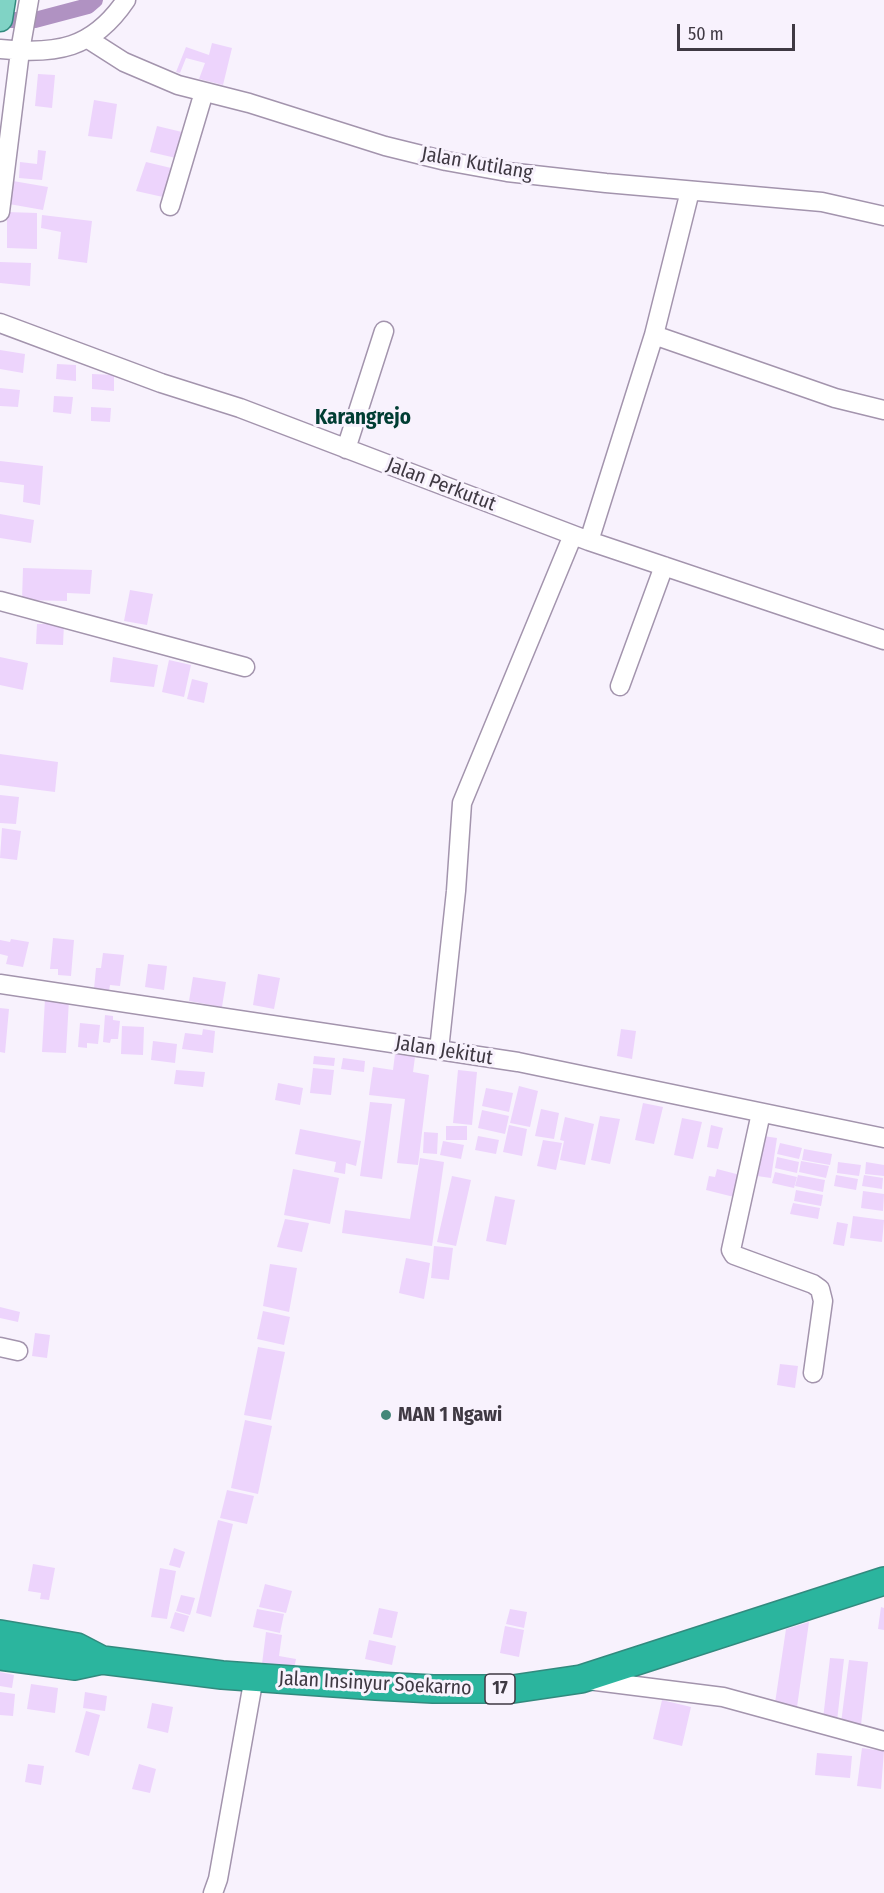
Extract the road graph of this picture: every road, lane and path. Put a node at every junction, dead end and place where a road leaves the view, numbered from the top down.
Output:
1 (126, 0) edge
2 (29, 6) edge
3 (88, 39) junction
4 (22, 43) junction
5 (0, 48) edge
6 (204, 92) junction
7 (690, 191) junction
8 (170, 206) dead end
9 (0, 212) edge
10 (884, 216) edge
11 (0, 324) edge
12 (384, 331) dead end
13 (654, 335) junction
14 (884, 410) edge
15 (346, 449) junction
16 (581, 538) junction
17 (664, 566) junction
18 (0, 601) edge
19 (884, 640) edge
20 (245, 667) dead end
21 (620, 686) dead end
22 (0, 984) edge
23 (439, 1050) junction
24 (761, 1113) junction
25 (884, 1138) edge
26 (0, 1347) edge
27 (18, 1351) dead end
28 (813, 1373) dead end
29 (884, 1581) edge
30 (0, 1634) edge
31 (0, 1656) edge
32 (102, 1660) junction
33 (254, 1677) junction
34 (580, 1679) junction
35 (884, 1741) edge
36 (213, 1893) edge

1 - 3 street
2 - 4 street
3 - 4 street
3 - 6 street, Jalan Kutilang
4 - 5 street
4 - 9 street
6 - 7 street, Jalan Kutilang
6 - 8 street
7 - 10 street, Jalan Kutilang
7 - 13 street
11 - 15 street, Jalan Perkutut
12 - 15 street
13 - 14 street
13 - 16 street
15 - 16 street, Jalan Perkutut
16 - 17 street, Jalan Perkutut
16 - 23 street
17 - 19 street, Jalan Perkutut
17 - 21 street
18 - 20 street
22 - 23 street, Jalan Jekitut
23 - 24 street, Jalan Jekitut
24 - 25 street, Jalan Jekitut
24 - 28 street
26 - 27 street
29 - 34 highway, Jalan Insinyur Soekarno / 17
30 - 32 highway, Jalan Insinyur Soekarno / 17
31 - 32 highway, Jalan Insinyur Soekarno / 17
32 - 33 highway, Jalan Insinyur Soekarno / 17
33 - 34 highway, Jalan Insinyur Soekarno / 17
33 - 36 street
34 - 35 street

